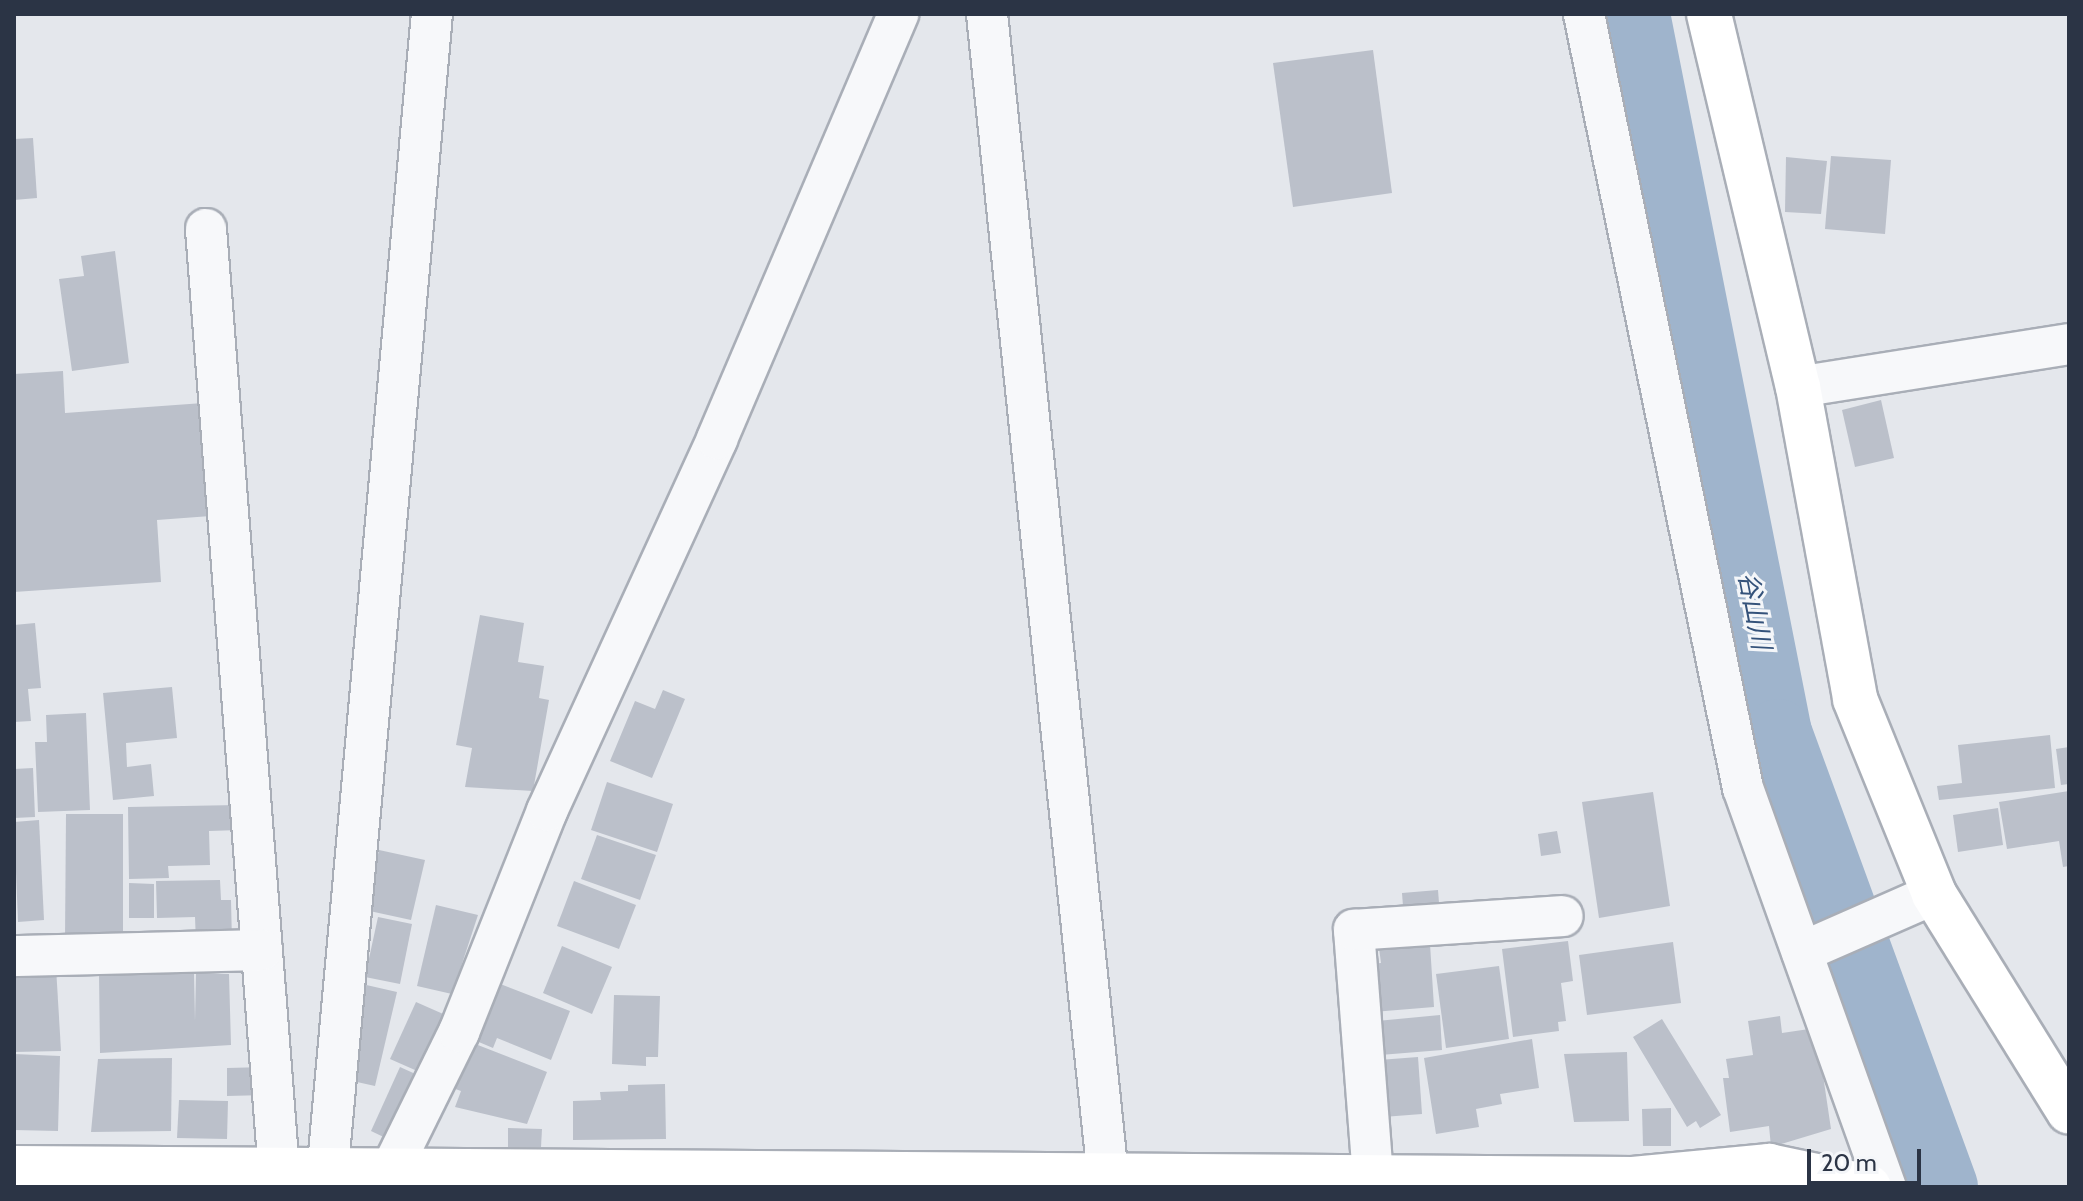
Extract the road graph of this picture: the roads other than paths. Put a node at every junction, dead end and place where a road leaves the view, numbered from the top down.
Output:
1 (432, 14) edge
2 (898, 14) edge
3 (987, 14) edge
4 (1584, 14) edge
5 (1709, 14) edge
6 (206, 229) dead end
7 (2069, 344) edge
8 (1798, 387) junction
9 (1933, 895) junction
10 (1563, 916) dead end
11 (262, 950) junction
12 (1804, 951) junction
13 (14, 956) edge
14 (2069, 1112) edge
15 (14, 1168) edge
16 (279, 1171) junction
17 (390, 1172) junction
18 (1108, 1176) junction
19 (1373, 1177) junction
20 (327, 1179) edge
21 (1869, 1187) edge
22 (1886, 1187) edge

1 - 20 street
2 - 17 street
3 - 18 street
4 - 12 street
5 - 8 street
6 - 11 street
7 - 8 street
8 - 9 street
9 - 12 street
9 - 14 street
10 - 19 street
11 - 13 street
11 - 16 street
12 - 22 street
15 - 16 street
16 - 20 street
17 - 18 street
17 - 20 street
18 - 19 street
19 - 21 street

